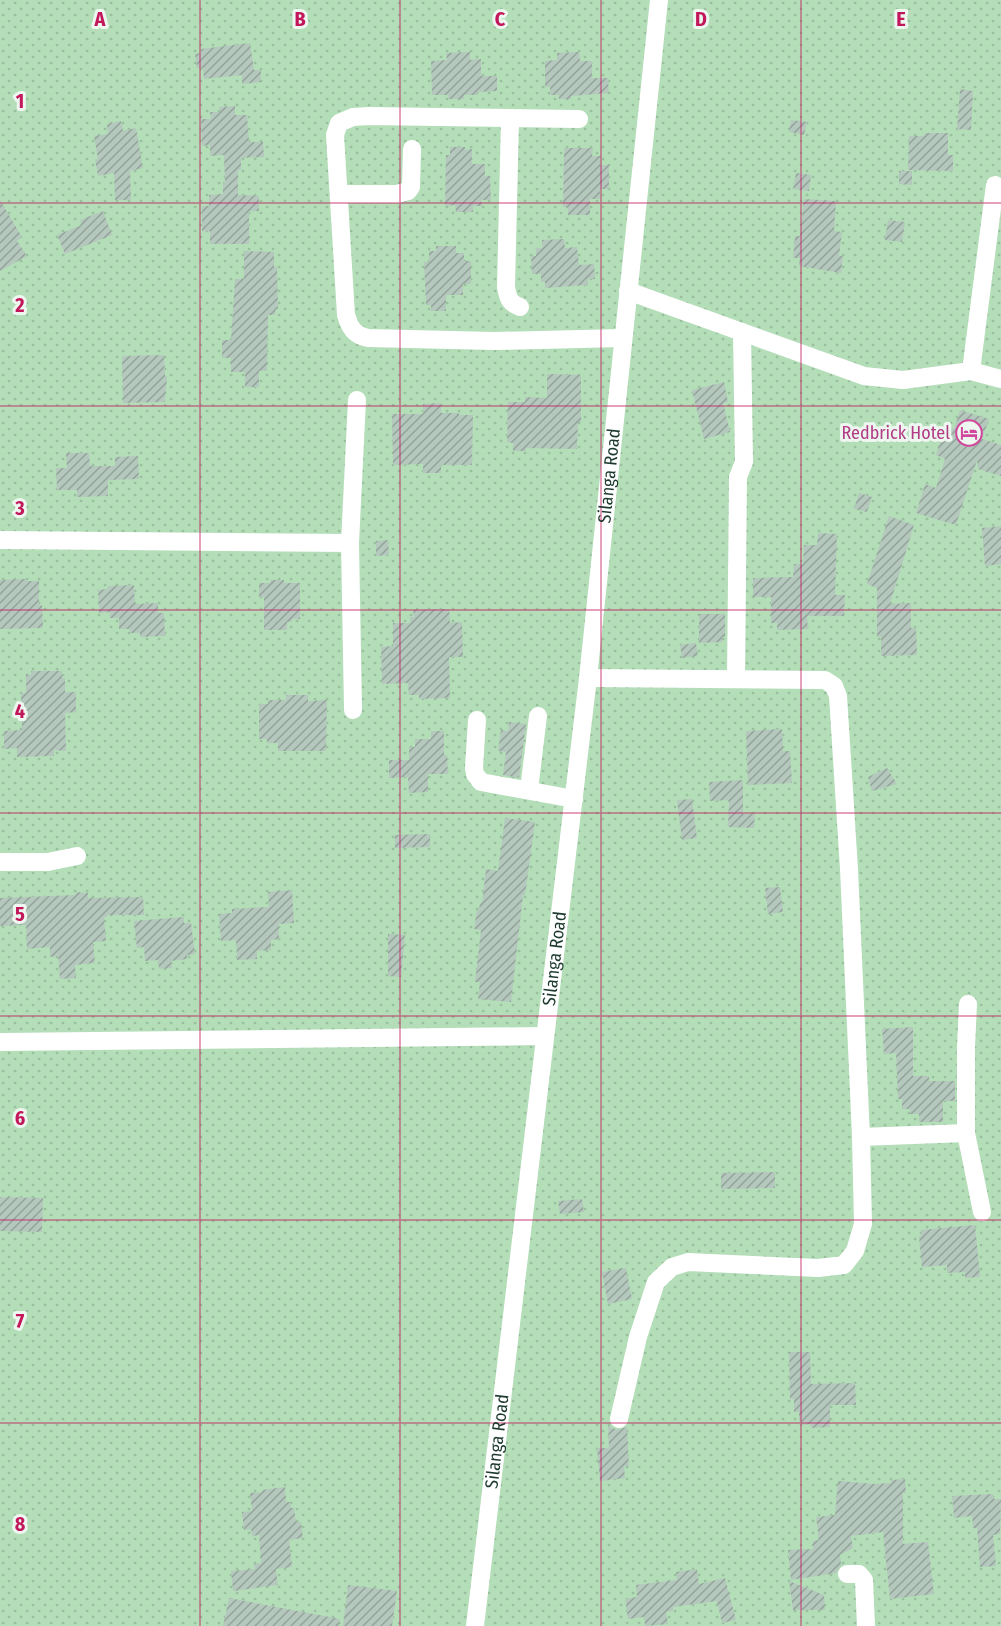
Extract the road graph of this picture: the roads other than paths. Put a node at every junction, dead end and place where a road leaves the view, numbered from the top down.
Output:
1 (659, 0) edge
2 (510, 119) junction
3 (579, 119) dead end
4 (412, 149) dead end
5 (995, 185) dead end
6 (339, 194) junction
7 (628, 291) junction
8 (520, 307) dead end
9 (742, 332) junction
10 (622, 338) junction
11 (971, 371) junction
12 (1001, 379) edge
13 (357, 400) dead end
14 (0, 540) edge
15 (350, 543) junction
16 (588, 678) junction
17 (736, 679) junction
18 (353, 710) dead end
19 (538, 716) dead end
20 (477, 720) dead end
21 (529, 790) junction
22 (574, 799) junction
23 (77, 856) dead end
24 (0, 862) edge
25 (968, 1004) dead end
26 (544, 1036) junction
27 (0, 1042) edge
28 (966, 1133) junction
29 (861, 1137) junction
30 (982, 1212) dead end
31 (619, 1419) dead end
32 (847, 1574) dead end
33 (475, 1626) edge
34 (866, 1626) edge

1 - 7 street, Silanga Road
2 - 3 street
2 - 6 street
2 - 8 street
4 - 6 street
5 - 11 street
6 - 10 street
7 - 9 street
7 - 10 street, Silanga Road
9 - 11 street
9 - 17 street
10 - 16 street, Silanga Road
11 - 12 street
13 - 15 street
14 - 15 street
15 - 18 street
16 - 17 street
16 - 22 street, Silanga Road
17 - 29 street
19 - 21 street
20 - 21 street
21 - 22 street
22 - 26 street, Silanga Road
23 - 24 street
25 - 28 street
26 - 27 street
26 - 33 street, Silanga Road
28 - 29 street
28 - 30 street
29 - 31 street
32 - 34 street

